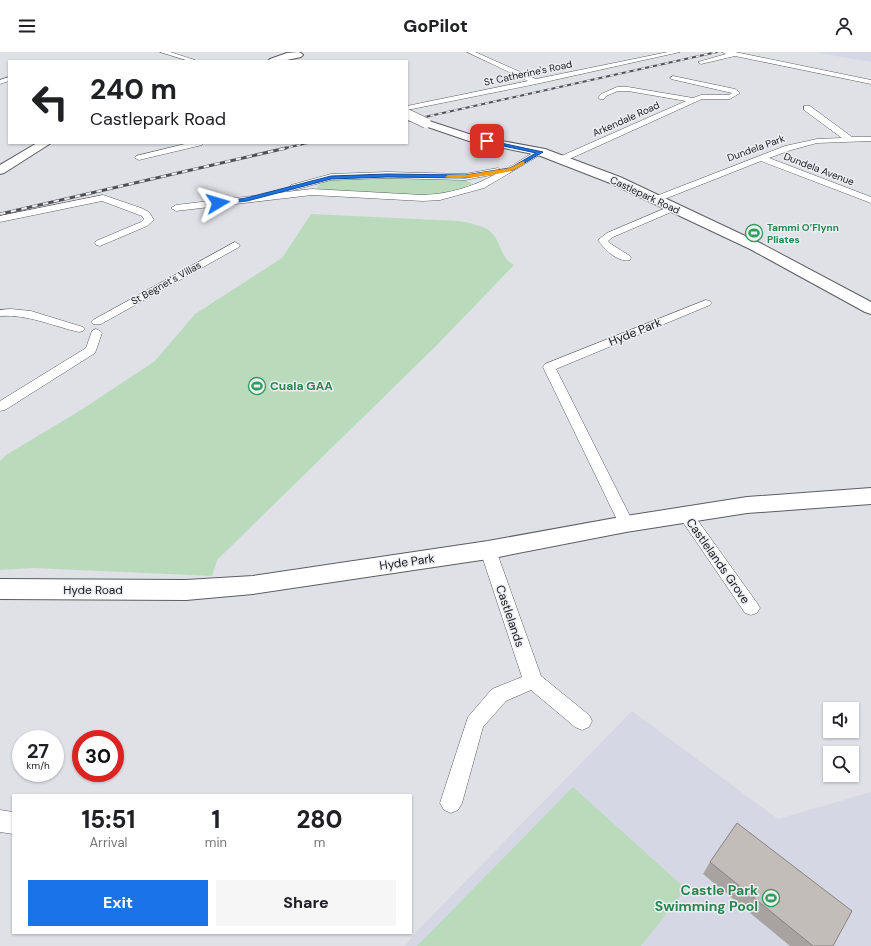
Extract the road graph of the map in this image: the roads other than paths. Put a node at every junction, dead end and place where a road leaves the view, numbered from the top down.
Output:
1 (163, 52) edge
2 (470, 52) edge
3 (677, 52) edge
4 (730, 53) edge
5 (300, 58) edge
6 (192, 60) dead end
7 (276, 60) edge
8 (701, 62) dead end
9 (673, 78) dead end
10 (536, 82) junction
11 (871, 82) edge
12 (602, 98) dead end
13 (696, 99) junction
14 (408, 108) edge
15 (807, 108) dead end
16 (408, 114) edge
17 (849, 139) junction
18 (871, 139) edge
19 (42, 144) edge
20 (195, 144) edge
21 (541, 152) junction
22 (139, 158) dead end
23 (760, 158) junction
24 (562, 159) junction
25 (511, 169) junction
26 (0, 170) edge
27 (465, 177) junction
28 (304, 184) junction
29 (481, 186) junction
30 (312, 192) junction
31 (247, 199) junction
32 (654, 200) junction
33 (871, 200) edge
34 (176, 208) dead end
35 (673, 208) junction
36 (0, 219) edge
37 (100, 243) dead end
38 (235, 245) dead end
39 (626, 258) dead end
40 (706, 303) dead end
41 (871, 309) edge
42 (0, 313) edge
43 (97, 328) junction
44 (0, 407) edge
45 (871, 496) edge
46 (686, 515) junction
47 (626, 524) junction
48 (488, 550) junction
49 (0, 589) edge
50 (186, 590) joint
51 (751, 608) dead end
52 (534, 681) junction
53 (582, 721) dead end
54 (451, 803) dead end
55 (0, 821) edge
56 (12, 823) edge

1 - 6 street
2 - 10 street
3 - 10 street, St Catherine's Road
4 - 8 street
4 - 11 street
5 - 7 street
9 - 13 street
10 - 14 street, St Catherine's Road
12 - 13 street
13 - 24 street, Arkendale Road
15 - 17 street
16 - 21 street, Castlepark Road, bridge
17 - 18 street, Dundela Park
17 - 23 street, Dundela Park
19 - 26 street
20 - 22 street
21 - 24 street, Castlepark Road
21 - 25 street
23 - 32 street, Dundela Park
23 - 33 street, Dundela Avenue
24 - 32 street, Castlepark Road
25 - 27 street
25 - 29 street
27 - 28 street
27 - 29 street
28 - 30 street
28 - 31 street
29 - 30 street
30 - 31 street
31 - 34 street
32 - 35 street, Castlepark Road
35 - 39 street
35 - 41 street, Castlepark Road
36 - 37 street
38 - 43 street, St Begnet's Villas
40 - 47 street, Hyde Park
42 - 43 street
43 - 44 street
45 - 46 street, Hyde Park
46 - 47 street, Hyde Park
46 - 51 street, Castlelands Grove
47 - 48 street, Hyde Park
48 - 50 street, Hyde Park
48 - 52 street, Castlelands
49 - 50 street, Hyde Road
52 - 53 street
52 - 54 street
55 - 56 street

